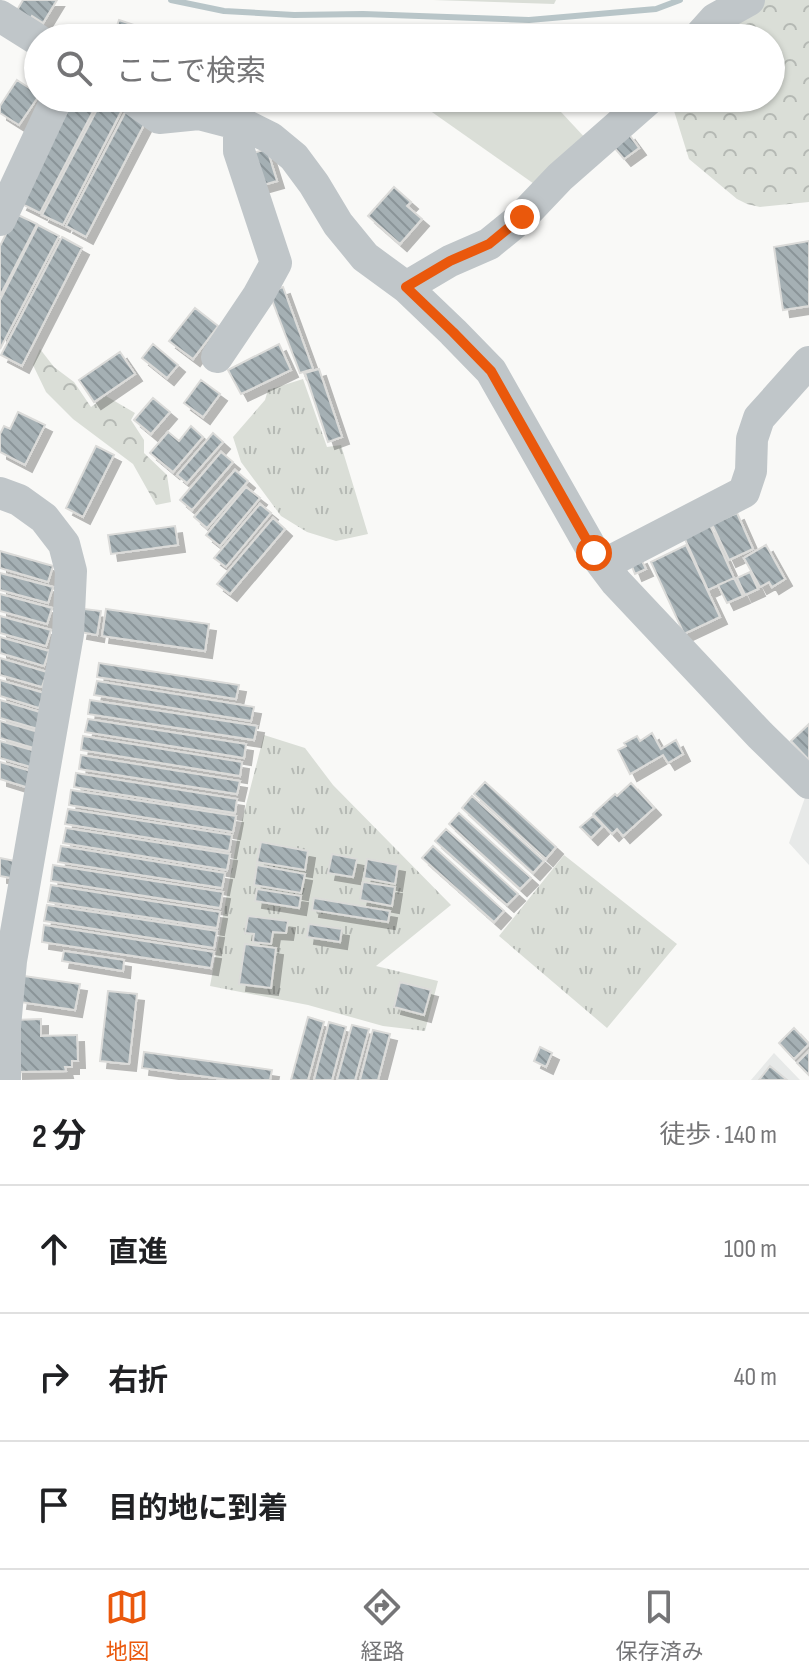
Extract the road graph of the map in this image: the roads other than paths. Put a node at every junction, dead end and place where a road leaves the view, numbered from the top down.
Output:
1 (749, 0) edge
2 (0, 16) edge
3 (711, 24) edge
4 (24, 31) edge
5 (50, 112) edge
6 (151, 112) edge
7 (634, 112) edge
8 (239, 125) junction
9 (0, 220) edge
10 (406, 287) junction
11 (217, 357) dead end
12 (809, 362) edge
13 (0, 493) edge
14 (603, 565) junction
15 (809, 783) edge
16 (5, 1080) edge

1 - 3 street
2 - 4 street
5 - 9 street
6 - 8 street
7 - 10 street
8 - 10 street
8 - 11 street
10 - 14 street
12 - 14 street
13 - 16 street
14 - 15 street

